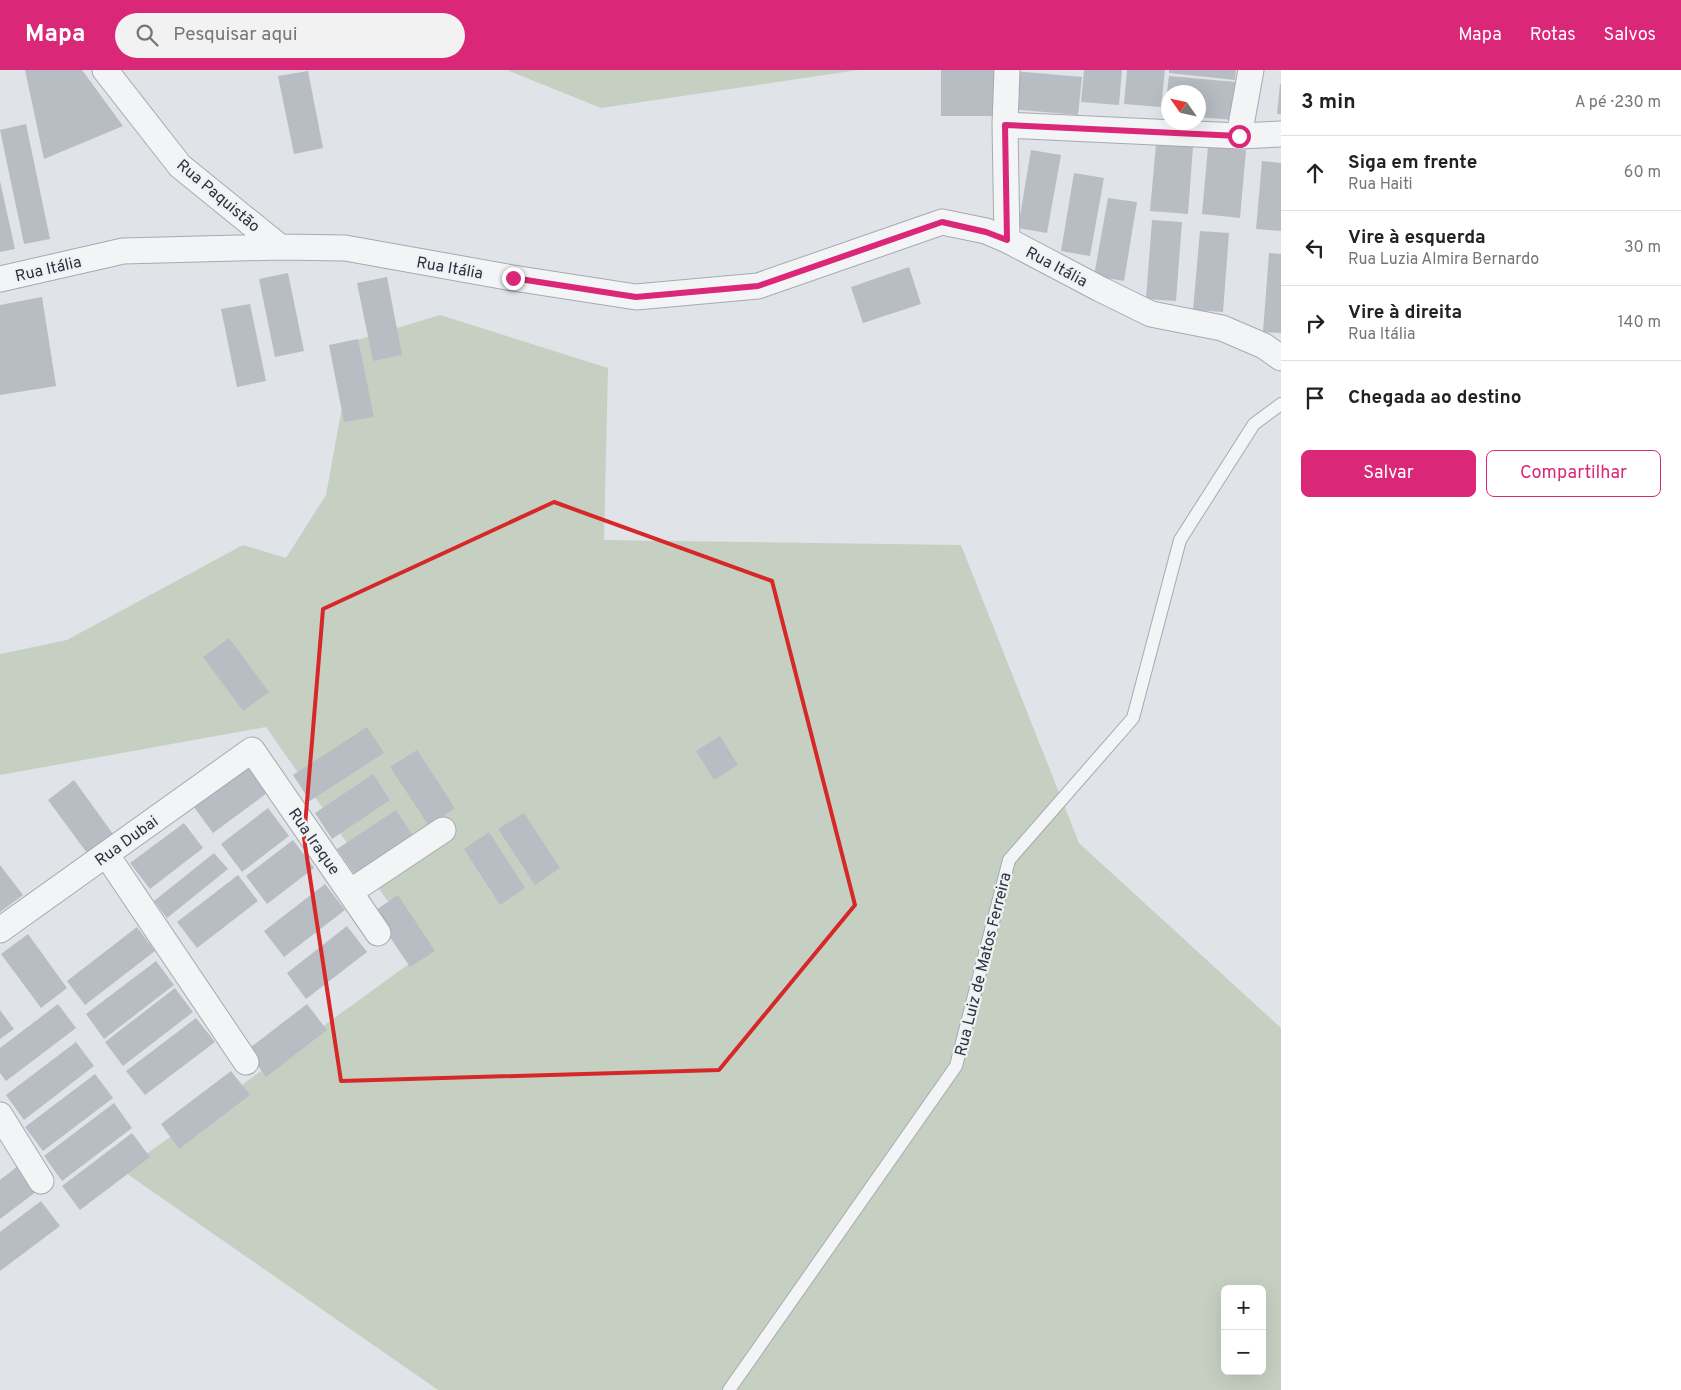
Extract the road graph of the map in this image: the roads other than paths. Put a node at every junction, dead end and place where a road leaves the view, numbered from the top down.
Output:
1 (105, 70) edge
2 (1007, 70) edge
3 (1251, 70) edge
4 (1005, 125) junction
5 (1281, 134) edge
6 (1239, 136) junction
7 (1007, 240) junction
8 (280, 247) junction
9 (0, 279) edge
10 (1281, 358) edge
11 (1281, 404) edge
12 (252, 750) joint
13 (444, 830) dead end
14 (106, 854) junction
15 (350, 892) junction
16 (0, 930) edge
17 (378, 932) dead end
18 (246, 1062) dead end
19 (0, 1115) edge
20 (41, 1181) dead end
21 (729, 1390) edge

1 - 8 street, Rua Paquistão
2 - 4 street
3 - 6 street
4 - 6 street
4 - 7 street
5 - 6 street
7 - 8 street, Rua Itália
7 - 10 street, Rua Itália
8 - 9 street, Rua Itália
11 - 21 lane, Rua Luiz de Matos Ferreira
12 - 14 street, Rua Dubai
12 - 15 street, Rua Iraque
13 - 15 street
14 - 16 street, Rua Dubai
14 - 18 street
15 - 17 street, Rua Iraque
19 - 20 street

